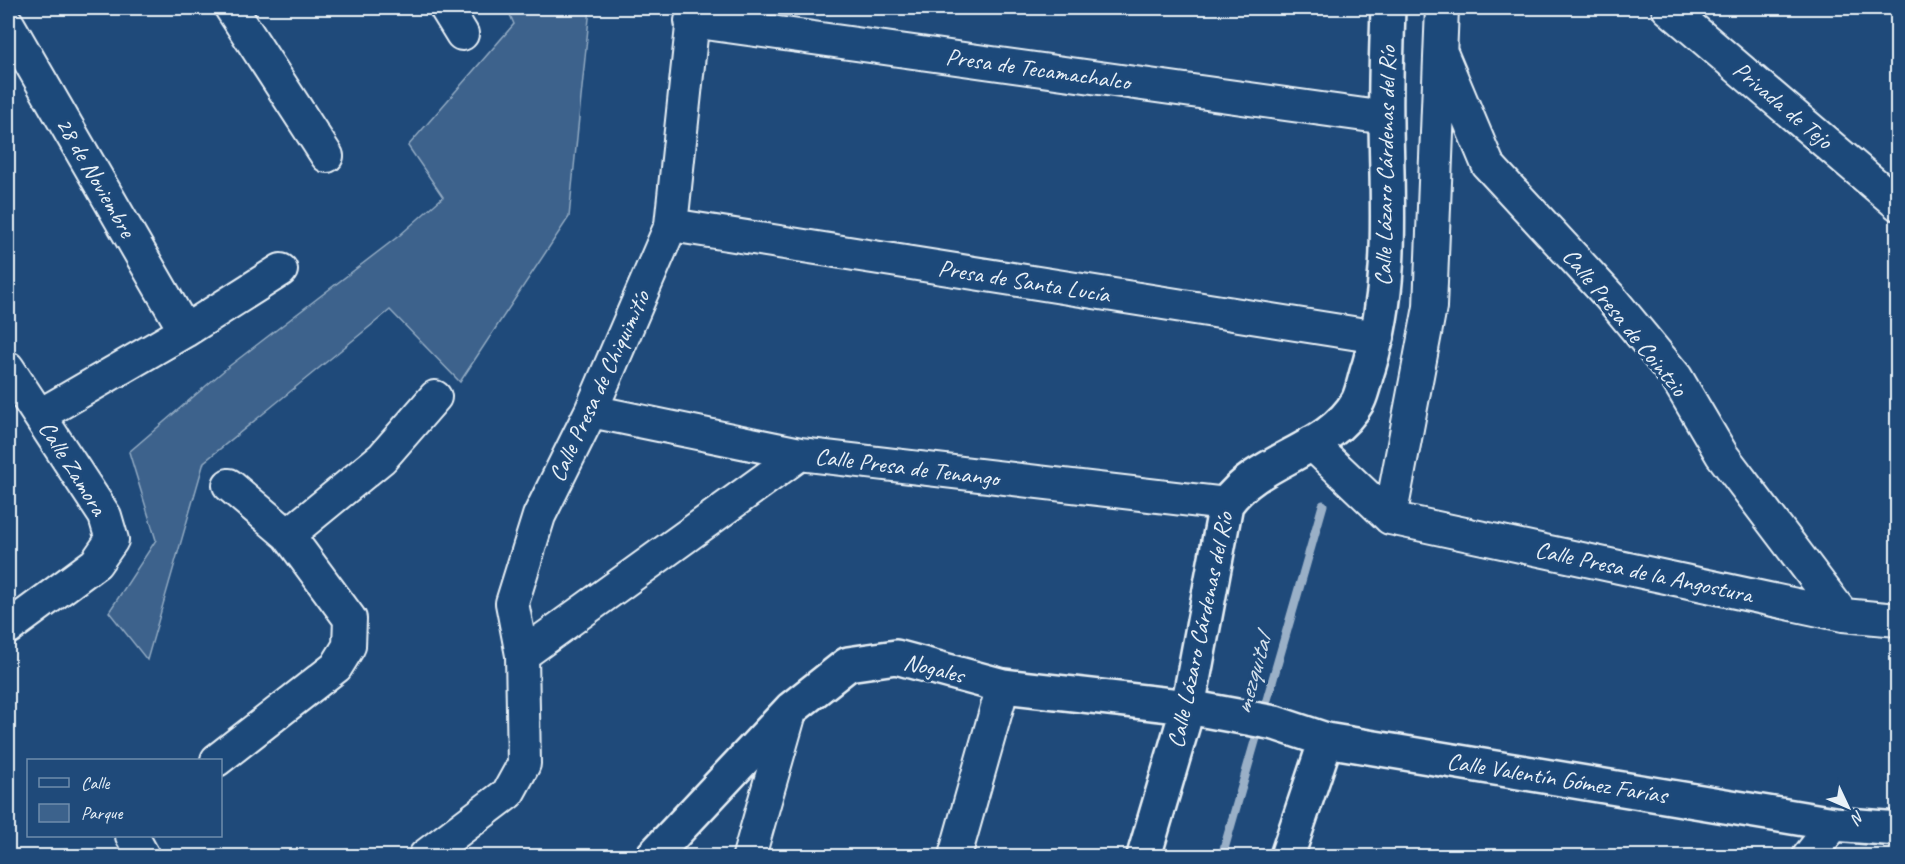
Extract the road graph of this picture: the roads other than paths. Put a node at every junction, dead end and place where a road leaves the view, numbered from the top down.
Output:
1 (231, 8) edge
2 (1388, 8) edge
3 (1442, 8) edge
4 (1668, 8) edge
5 (692, 14) edge
6 (8, 24) edge
7 (1442, 55) junction
8 (1386, 118) junction
9 (327, 156) dead end
10 (1898, 204) edge
11 (671, 225) junction
12 (281, 270) dead end
13 (185, 331) junction
14 (1378, 337) junction
15 (12, 384) edge
16 (435, 397) dead end
17 (591, 411) junction
18 (40, 415) junction
19 (1311, 443) junction
20 (800, 454) junction
21 (229, 485) dead end
22 (1226, 504) junction
23 (1390, 518) junction
24 (288, 535) junction
25 (1843, 615) junction
26 (1898, 620) edge
27 (8, 628) edge
28 (522, 655) junction
29 (1003, 686) junction
30 (791, 709) junction
31 (1204, 710) junction
32 (1326, 740) junction
33 (218, 759) edge
34 (1834, 824) junction
35 (1898, 829) edge
36 (133, 837) edge
37 (143, 856) edge
38 (425, 856) edge
39 (653, 856) edge
40 (749, 856) edge
41 (955, 856) edge
42 (1144, 856) edge
43 (1287, 856) edge
44 (1809, 856) edge

1 - 9 street
2 - 8 street, Calle Lázaro Cárdenas del Río
3 - 7 street, Calle Presa de Cointzio
4 - 10 street, Privada de Tejo
5 - 8 street, Presa de Tecamachalco
5 - 11 street, Calle Presa de Chiquimitío
6 - 13 street, 28 de Noviembre
7 - 23 street, Calle Presa de Cointzio
7 - 25 street, Calle Presa de Cointzio
8 - 14 street, Calle Lázaro Cárdenas del Río
11 - 14 street, Presa de Santa Lucía
11 - 17 street, Calle Presa de Chiquimitío
12 - 13 street
13 - 18 street
14 - 19 street, Calle Lázaro Cárdenas del Río
15 - 18 street, Calle Zamora
16 - 24 street
17 - 20 street, Calle Presa de Tenango
17 - 28 street, Calle Presa de Chiquimitío
18 - 27 street, Calle Zamora
19 - 22 street, Calle Lázaro Cárdenas del Río
19 - 23 street
20 - 22 street, Calle Presa de Tenango
20 - 28 street
21 - 24 street
22 - 31 street, Calle Lázaro Cárdenas del Río
23 - 25 street, Calle Presa de la Angostura
24 - 33 street
25 - 26 street, Calle Presa de la Angostura
28 - 38 street, Calle Presa de Chiquimitío
29 - 30 street, Nogales
29 - 31 street, Nogales
29 - 41 street
30 - 39 street, Nogales
30 - 40 street
31 - 32 street, Calle Valentín Gómez Farías
31 - 42 street, Calle Lázaro Cárdenas del Río
32 - 34 street, Calle Valentín Gómez Farías
32 - 43 street
34 - 35 street, Calle Valentín Gómez Farías
34 - 44 street
36 - 37 street

